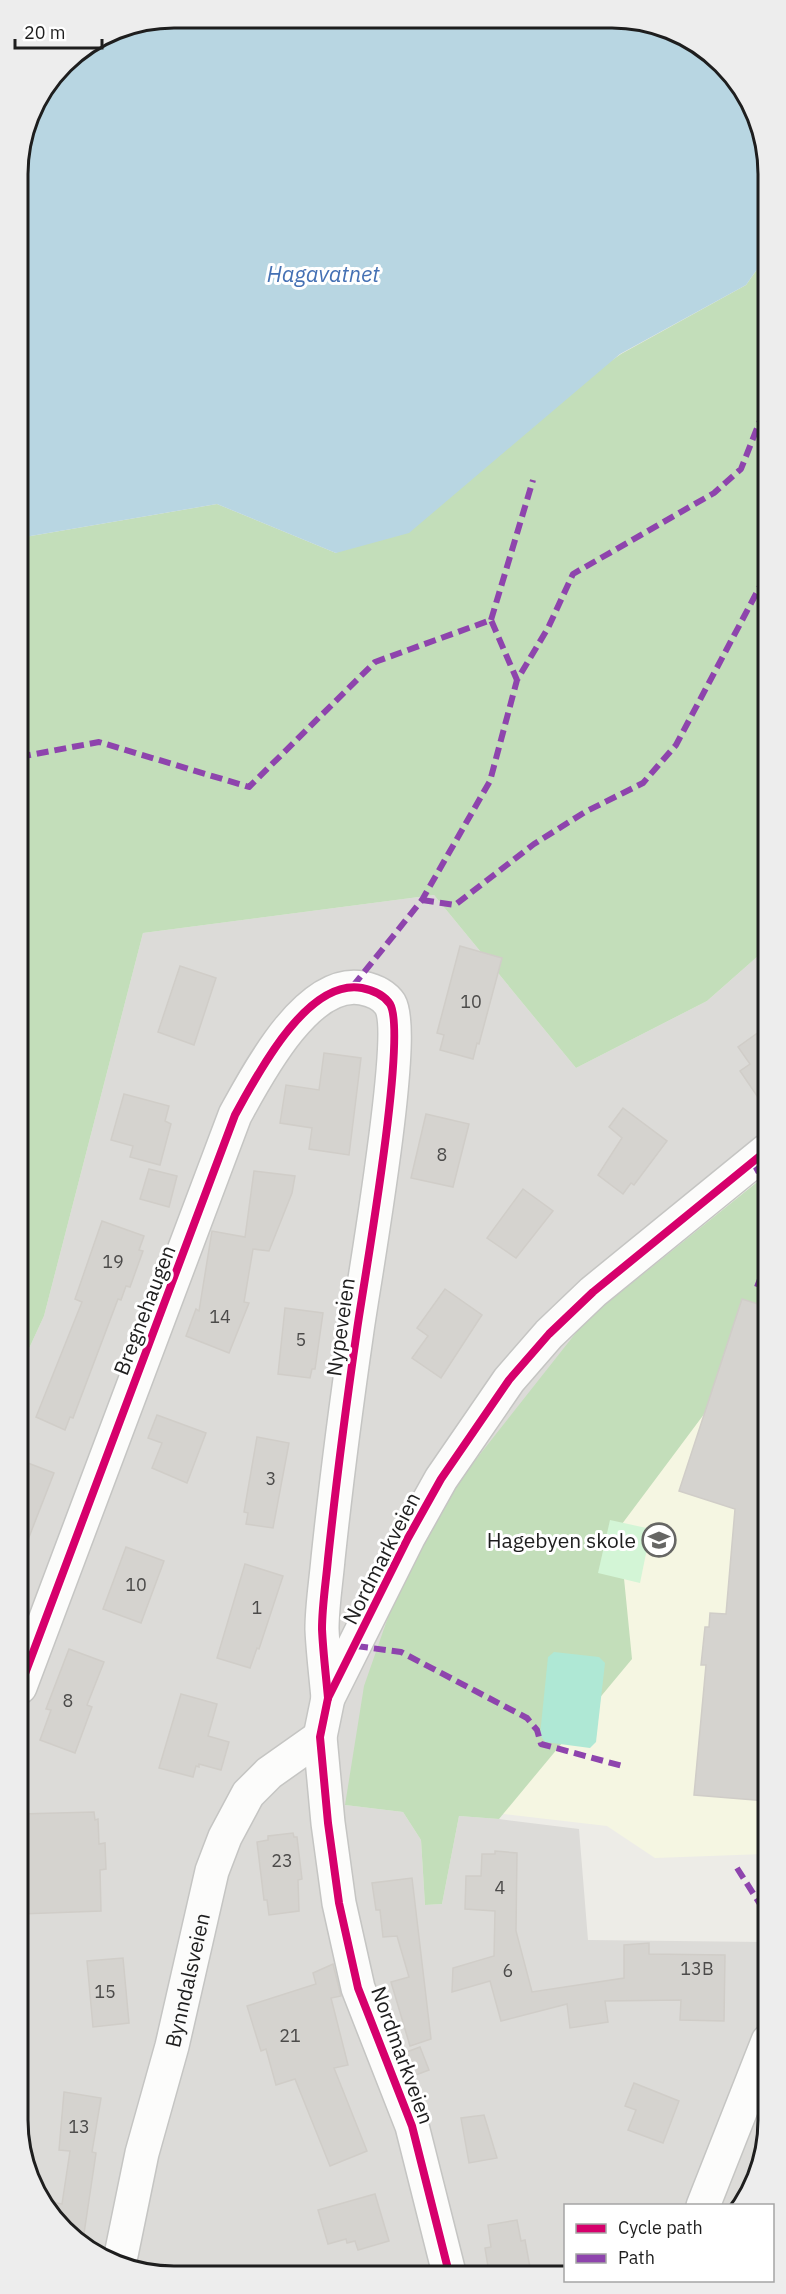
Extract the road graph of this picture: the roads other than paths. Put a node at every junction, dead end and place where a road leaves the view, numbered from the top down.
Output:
1 (353, 986) joint
2 (757, 1158) edge
3 (28, 1665) edge
4 (328, 1698) junction
5 (320, 1737) junction
6 (757, 2069) edge
7 (703, 2204) edge
8 (121, 2255) edge
9 (446, 2266) edge

1 - 3 street, Bregnehaugen
1 - 4 street, Nypeveien
2 - 4 street, Nordmarkveien
4 - 5 street, Nordmarkveien
5 - 8 street, Bynndalsveien
5 - 9 street, Nordmarkveien
6 - 7 street

